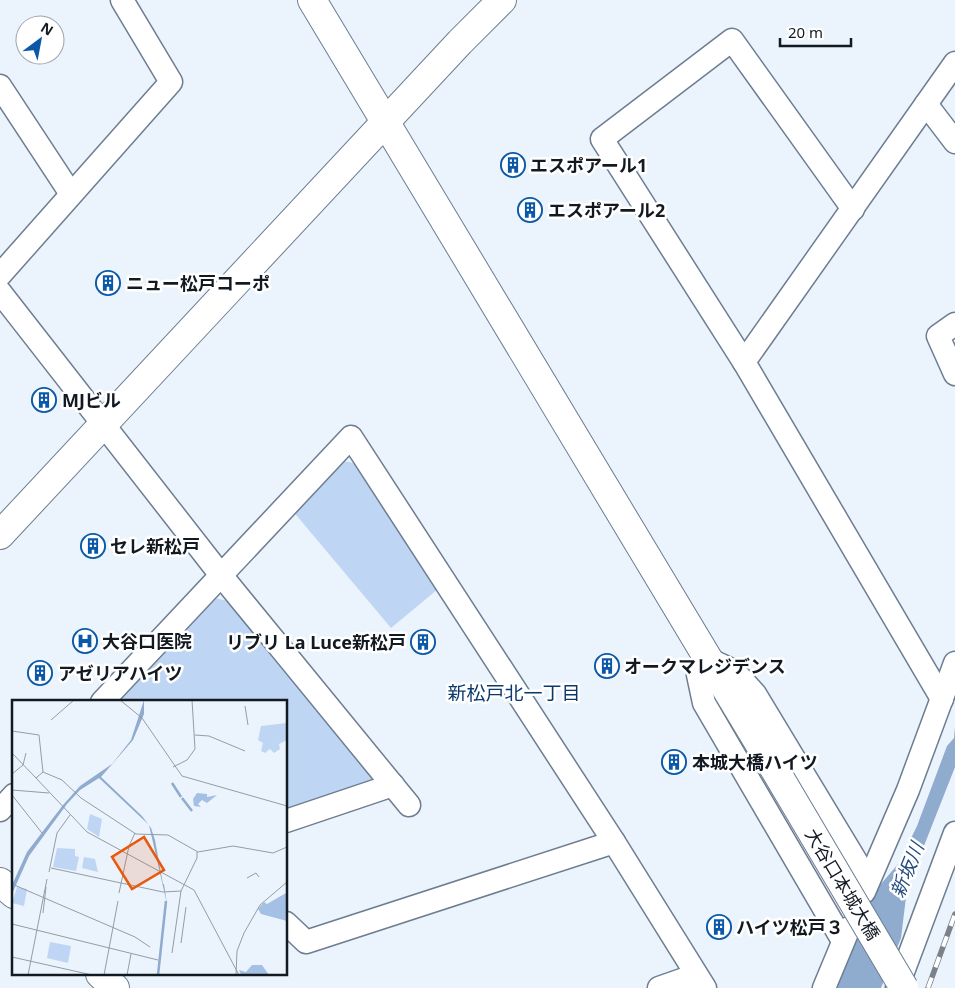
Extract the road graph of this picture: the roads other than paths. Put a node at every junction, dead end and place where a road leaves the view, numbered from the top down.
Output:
1 (122, 0) edge
2 (312, 0) edge
3 (502, 0) edge
4 (955, 63) edge
5 (0, 86) edge
6 (926, 104) junction
7 (386, 122) junction
8 (955, 142) edge
9 (71, 194) junction
10 (853, 209) junction
11 (0, 274) edge
12 (0, 292) edge
13 (955, 324) edge
14 (744, 362) junction
15 (955, 374) edge
16 (103, 424) junction
17 (0, 535) edge
18 (220, 574) junction
19 (708, 659) junction
20 (955, 663) edge
21 (942, 699) junction
22 (104, 700) edge
23 (393, 785) junction
24 (12, 797) edge
25 (409, 805) dead end
26 (0, 810) edge
27 (288, 820) edge
28 (955, 833) edge
29 (614, 842) junction
30 (868, 881) junction
31 (0, 882) edge
32 (12, 892) edge
33 (288, 925) edge
34 (843, 942) junction
35 (102, 976) edge
36 (700, 982) edge
37 (115, 988) edge
38 (659, 988) edge
39 (824, 988) edge
40 (897, 988) edge
41 (904, 988) edge

1 - 9 street
2 - 7 street, 大谷口本城大橋
3 - 7 street
4 - 6 street
5 - 9 street
6 - 8 street
6 - 10 street
7 - 16 street
7 - 19 street, 大谷口本城大橋
9 - 11 street
10 - 14 street
10 - 14 street
12 - 16 street
13 - 15 street
14 - 21 street
16 - 17 street
16 - 18 street
18 - 22 street
18 - 23 street
18 - 29 street
19 - 30 street
19 - 34 street
19 - 41 street, 大谷口本城大橋, bridge
20 - 21 street
21 - 30 street
23 - 25 street
23 - 27 street
24 - 26 street
28 - 40 street
29 - 33 street
29 - 36 street
30 - 34 street
31 - 32 street
34 - 39 street
35 - 37 street
36 - 38 street

